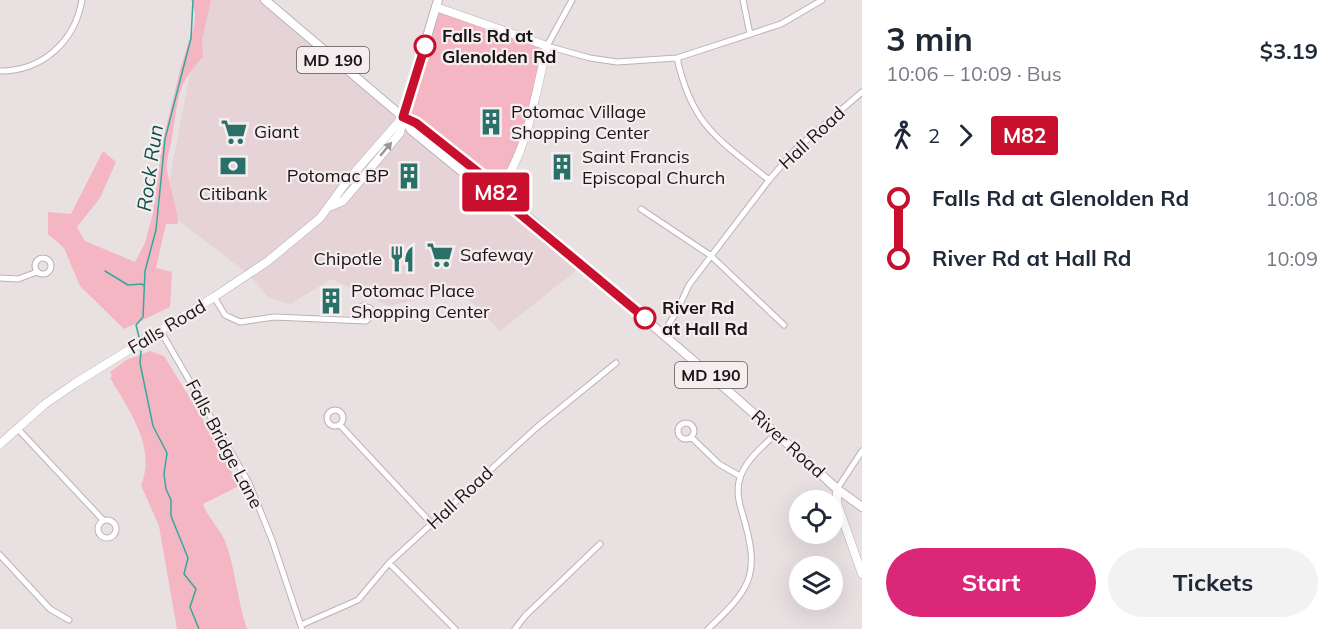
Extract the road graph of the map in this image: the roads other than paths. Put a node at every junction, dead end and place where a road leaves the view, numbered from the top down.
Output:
1 (82, 0) edge
2 (265, 0) edge
3 (572, 0) edge
4 (743, 0) edge
5 (822, 0) edge
6 (437, 3) edge
7 (750, 34) junction
8 (547, 46) junction
9 (677, 58) junction
10 (0, 71) edge
11 (862, 92) edge
12 (403, 117) junction
13 (769, 180) junction
14 (496, 194) junction
15 (641, 209) dead end
16 (710, 255) junction
17 (37, 272) dead end
18 (0, 278) edge
19 (214, 297) junction
20 (359, 319) dead end
21 (784, 325) dead end
22 (160, 330) junction
23 (663, 333) junction
24 (616, 363) dead end
25 (340, 425) dead end
26 (17, 428) junction
27 (777, 433) junction
28 (691, 437) dead end
29 (0, 444) edge
30 (862, 451) edge
31 (740, 476) junction
32 (837, 489) junction
33 (862, 507) edge
34 (103, 520) dead end
35 (432, 524) junction
36 (600, 544) dead end
37 (0, 555) edge
38 (389, 563) junction
39 (862, 574) edge
40 (69, 620) dead end
41 (302, 627) edge
42 (455, 629) edge
43 (515, 629) edge
44 (708, 629) edge

1 - 10 street
2 - 12 main road, River Road / MD 190
3 - 8 street
4 - 7 street
5 - 7 street
6 - 8 main road
6 - 12 main road, Falls Road
7 - 9 street
8 - 9 street
8 - 14 main road
9 - 13 street
11 - 13 street, Hall Road
12 - 14 main road, River Road / MD 190
12 - 19 main road, Falls Road
13 - 16 street, Hall Road
14 - 23 main road, River Road / MD 190
15 - 16 street
16 - 21 street
16 - 23 street, Hall Road
17 - 18 street
19 - 20 street
19 - 22 main road, Falls Road
22 - 26 main road, Falls Road
22 - 41 street, Falls Bridge Lane
23 - 27 main road, River Road / MD 190
24 - 35 street, Hall Road
25 - 35 street
26 - 29 main road, Falls Road
26 - 34 street
27 - 31 street
27 - 32 main road, River Road / MD 190
28 - 31 street
30 - 32 street
31 - 44 street
32 - 33 main road, River Road / MD 190
32 - 39 main road
35 - 38 street, Hall Road
36 - 43 street
37 - 40 street
38 - 41 street, Hall Road
38 - 42 street

